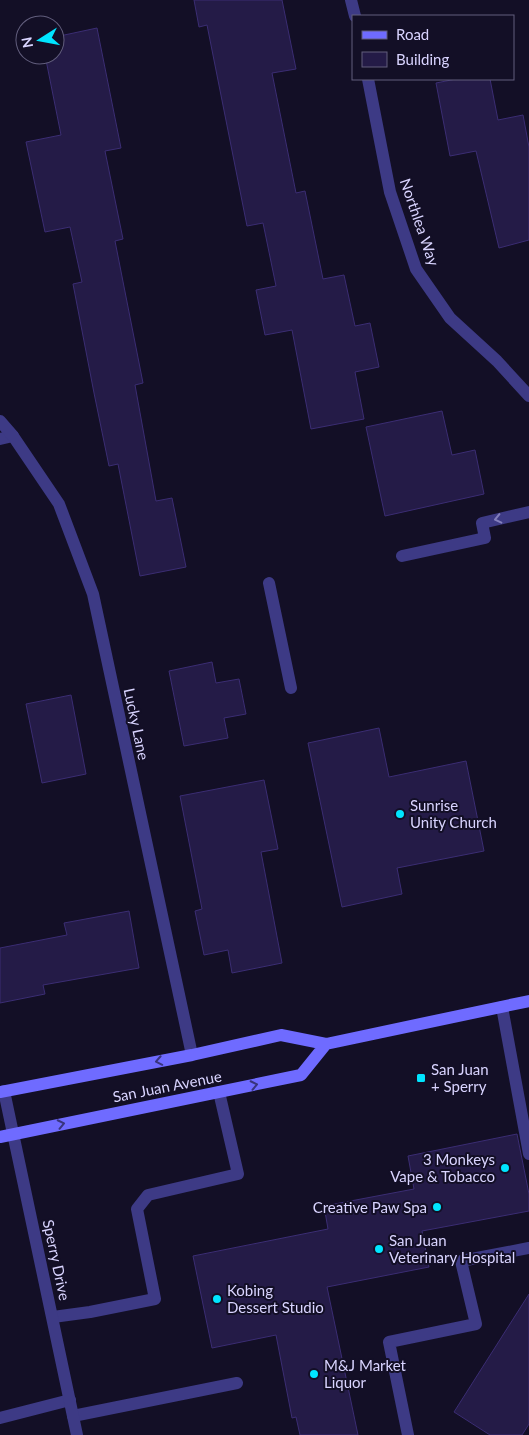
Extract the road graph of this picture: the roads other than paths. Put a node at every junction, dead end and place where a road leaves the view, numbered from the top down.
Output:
1 (351, 0) edge
2 (355, 15) edge
3 (368, 80) edge
4 (529, 396) edge
5 (0, 421) edge
6 (6, 437) edge
7 (529, 512) edge
8 (402, 556) dead end
9 (269, 583) dead end
10 (291, 688) dead end
11 (529, 1001) edge
12 (502, 1007) junction
13 (326, 1044) junction
14 (192, 1055) junction
15 (2, 1092) edge
16 (219, 1092) junction
17 (13, 1134) junction
18 (0, 1137) edge
19 (529, 1154) edge
20 (529, 1248) edge
21 (53, 1317) junction
22 (237, 1383) dead end
23 (70, 1400) junction
24 (73, 1416) junction
25 (0, 1418) edge
26 (77, 1435) edge
27 (408, 1435) edge

1 - 2 street
3 - 4 street, Northlea Way
5 - 6 street, Lucky Lane
6 - 14 street, Lucky Lane
7 -> 8 street
9 - 10 street
11 - 12 main road, San Juan Avenue
12 - 13 main road, San Juan Avenue
12 - 19 street
13 - 14 main road, San Juan Avenue
16 -> 13 main road, San Juan Avenue
14 -> 15 main road, San Juan Avenue
15 - 17 street, Sperry Drive
17 -> 16 main road, San Juan Avenue
16 - 21 street
17 - 18 main road, San Juan Avenue
17 - 21 street, Sperry Drive
20 - 27 street
21 - 23 street, Sperry Drive
22 - 24 street
23 - 24 street, Sperry Drive
23 - 25 street
24 - 26 street, Sperry Drive

